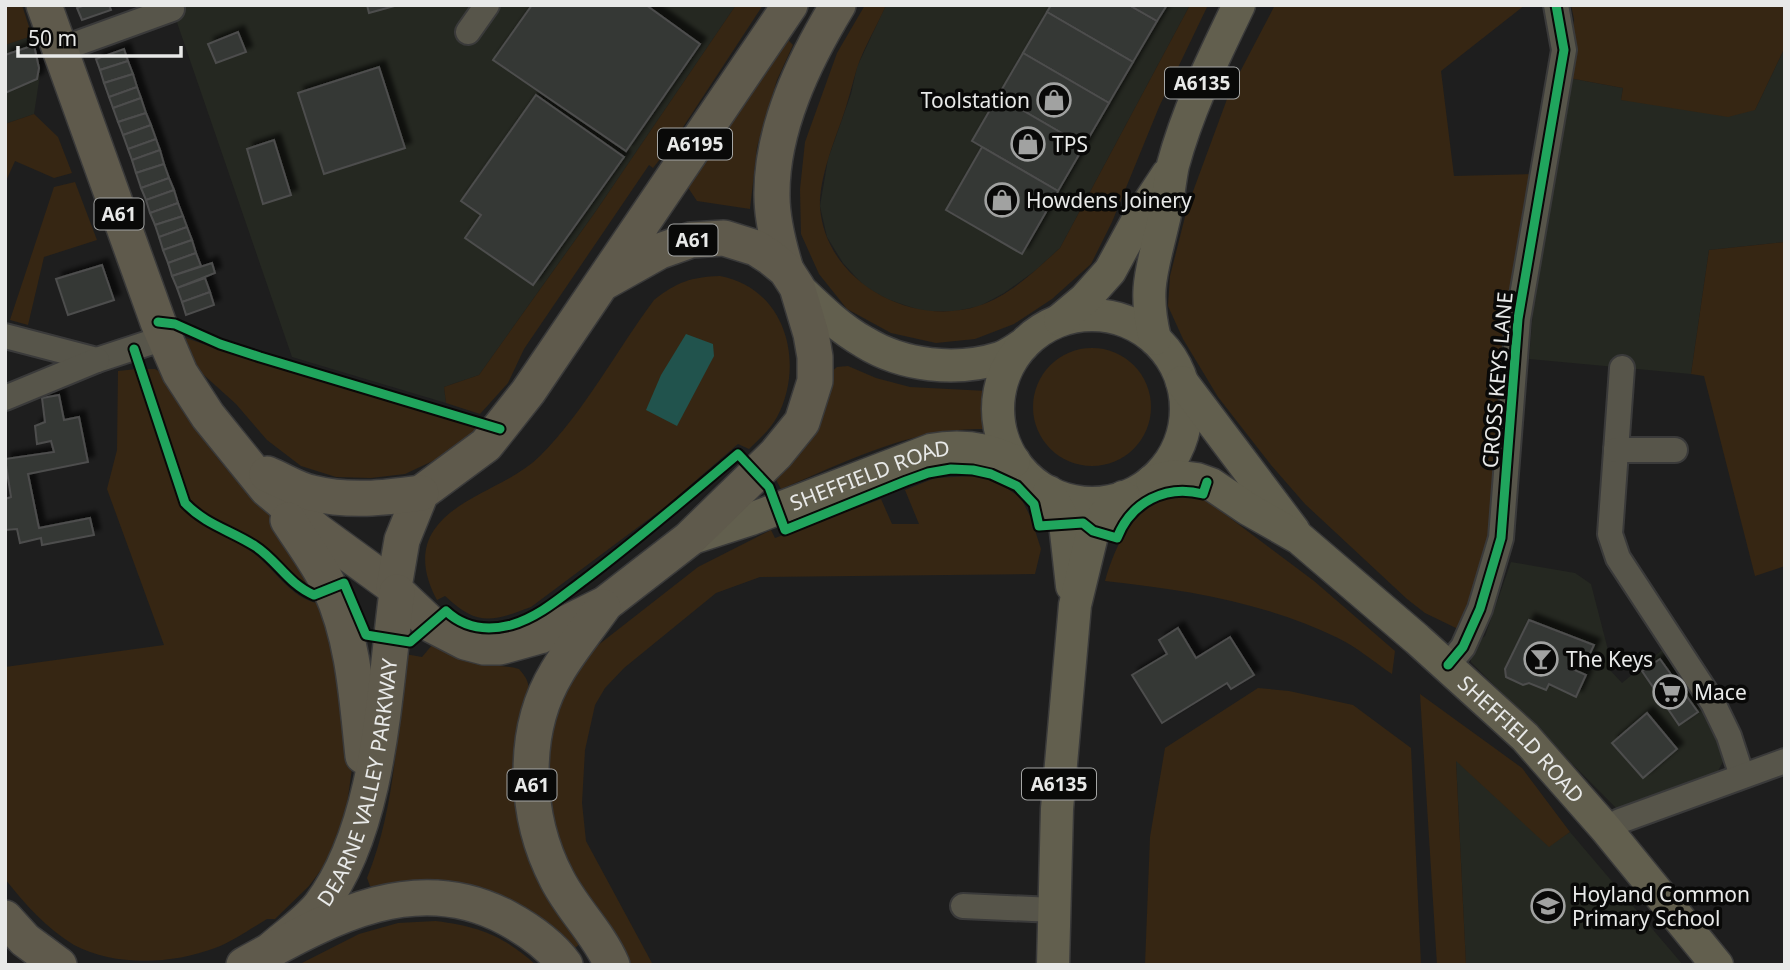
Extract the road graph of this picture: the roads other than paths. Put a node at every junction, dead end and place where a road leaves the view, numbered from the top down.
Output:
1 (44, 5) edge
2 (487, 5) edge
3 (790, 5) edge
4 (838, 5) edge
5 (1239, 5) edge
6 (1556, 5) edge
7 (172, 9) dead end
8 (468, 32) dead end
9 (59, 50) junction
10 (1174, 164) junction
11 (791, 279) junction
12 (601, 285) junction
13 (1059, 321) junction
14 (5, 336) edge
15 (164, 338) junction
16 (1155, 339) junction
17 (1023, 345) junction
18 (97, 360) junction
19 (1622, 368) dead end
20 (1181, 380) junction
21 (5, 398) edge
22 (1616, 450) junction
23 (1675, 450) dead end
24 (1014, 461) junction
25 (258, 477) junction
26 (1152, 481) junction
27 (1049, 492) junction
28 (421, 493) junction
29 (1124, 497) junction
30 (1299, 538) junction
31 (690, 539) junction
32 (396, 590) junction
33 (605, 604) junction
34 (1075, 605) junction
35 (1448, 665) junction
36 (1785, 761) edge
37 (1742, 776) junction
38 (368, 794) junction
39 (1606, 829) junction
40 (963, 906) dead end
41 (1054, 910) junction
42 (5, 918) edge
43 (258, 957) edge
44 (59, 965) edge
45 (565, 965) edge
46 (611, 965) edge
47 (1053, 965) edge
48 (1717, 965) edge

1 - 9 highway, A61
2 - 8 street
3 - 12 highway, A6195
4 - 11 highway
5 - 10 main road, A6135
6 - 35 street, CROSS KEYS LANE
7 - 9 street
9 - 15 highway, A61
10 - 13 main road, A6135
10 - 16 main road, A6135
11 - 12 highway, A61
11 - 17 main road
11 - 31 highway, A61
12 - 28 highway, A61
13 - 16 main road
13 - 17 main road
14 - 18 street
15 - 18 street
15 - 25 highway, A61
16 - 20 main road
17 - 24 main road
18 - 21 street
19 - 22 street
20 - 26 main road
20 - 30 main road, SHEFFIELD ROAD
22 - 23 street
22 - 37 street
24 - 27 main road
24 - 31 main road, SHEFFIELD ROAD
25 - 28 highway, A61
25 - 32 highway, A61
25 - 38 highway
26 - 29 main road
26 - 30 main road, SHEFFIELD ROAD
27 - 29 main road
27 - 34 main road, A6135
28 - 32 highway, DEARNE VALLEY PARKWAY
29 - 34 main road, A6135
30 - 35 main road, SHEFFIELD ROAD
31 - 33 highway, A61
32 - 33 highway, A61
32 - 38 highway, DEARNE VALLEY PARKWAY
33 - 46 highway, A61
34 - 41 main road, A6135
35 - 39 main road, SHEFFIELD ROAD
36 - 37 street
37 - 39 street
38 - 43 highway, DEARNE VALLEY PARKWAY
39 - 48 main road, SHEFFIELD ROAD
40 - 41 street
41 - 47 main road, A6135
42 - 44 highway
43 - 45 highway

